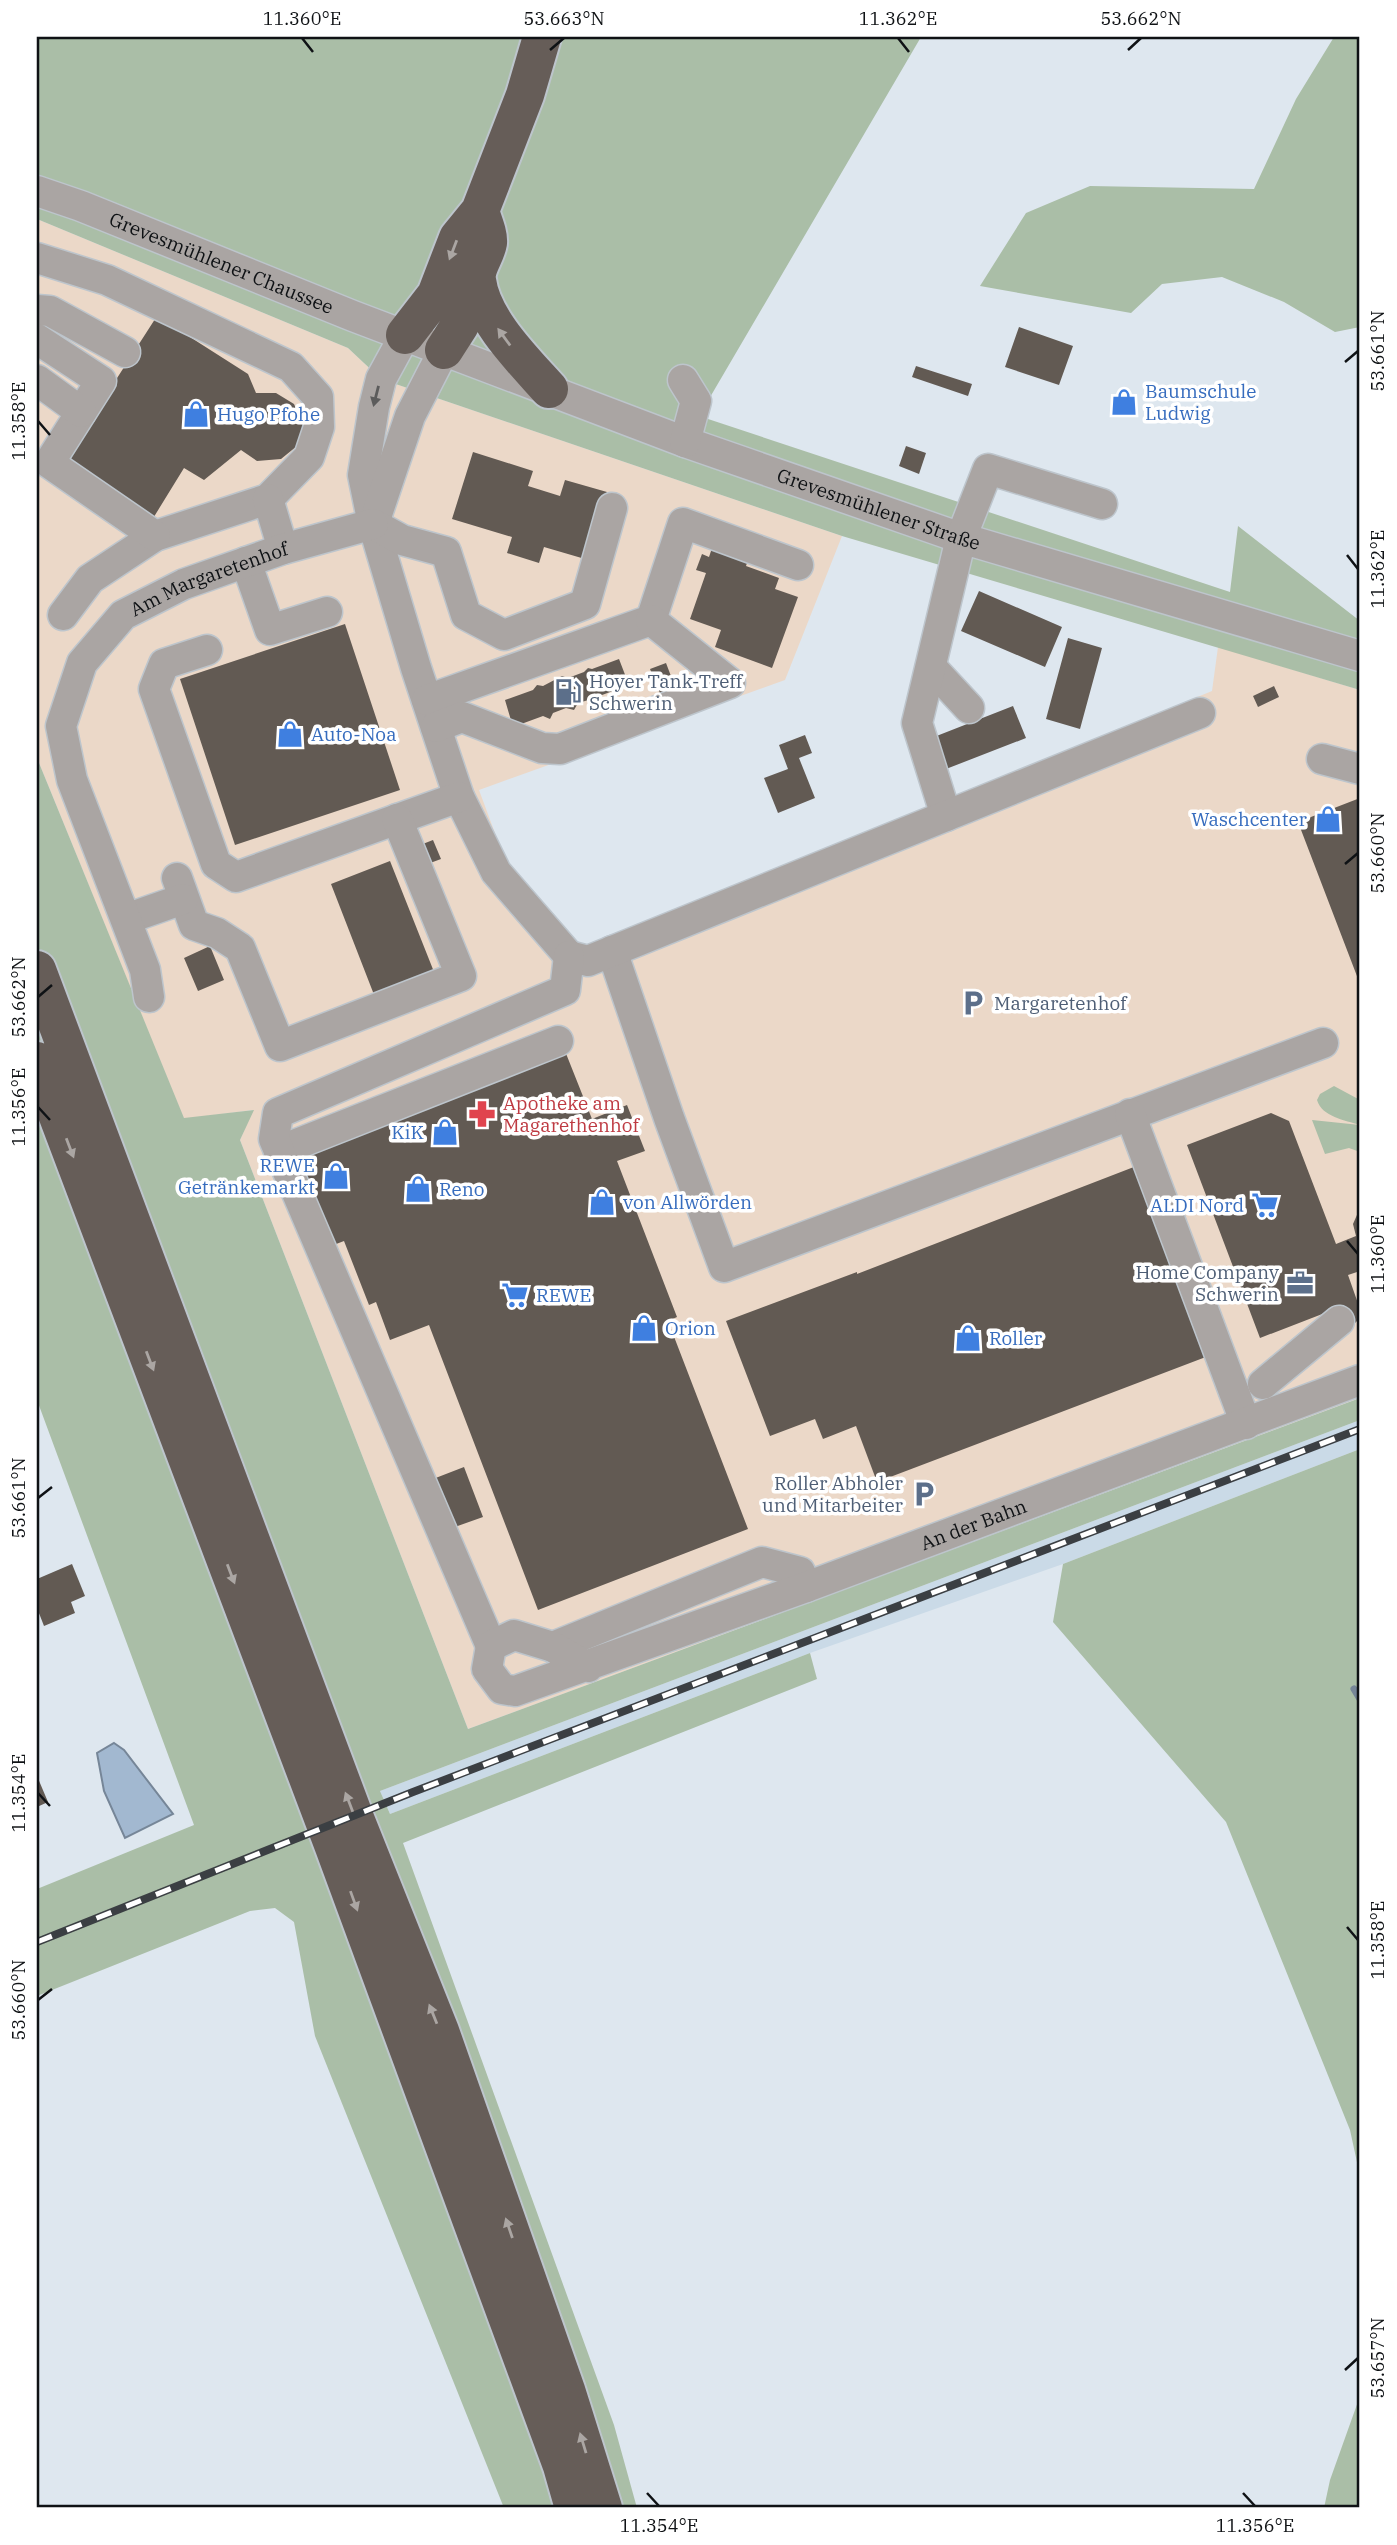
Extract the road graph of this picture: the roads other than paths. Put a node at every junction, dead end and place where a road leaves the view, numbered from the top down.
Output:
1 (542, 37) edge
2 (37, 191) edge
3 (480, 211) junction
4 (37, 258) edge
5 (476, 278) junction
6 (37, 310) edge
7 (405, 335) junction
8 (37, 339) edge
9 (444, 350) junction
10 (125, 352) dead end
11 (37, 380) edge
12 (683, 380) dead end
13 (549, 389) junction
14 (81, 412) junction
15 (685, 442) junction
16 (268, 499) junction
17 (1102, 504) dead end
18 (612, 508) dead end
19 (373, 524) junction
20 (155, 536) junction
21 (961, 538) junction
22 (283, 549) junction
23 (246, 562) junction
24 (798, 565) dead end
25 (327, 612) dead end
26 (63, 615) dead end
27 (651, 620) junction
28 (207, 650) dead end
29 (1360, 656) edge
30 (595, 657) dead end
31 (931, 667) junction
32 (969, 708) dead end
33 (1200, 713) dead end
34 (441, 715) junction
35 (1322, 759) dead end
36 (1360, 769) edge
37 (459, 797) junction
38 (946, 816) junction
39 (397, 819) junction
40 (126, 919) junction
41 (612, 951) junction
42 (569, 956) junction
43 (37, 970) edge
44 (149, 997) dead end
45 (558, 1041) dead end
46 (446, 1042) junction
47 (1323, 1043) dead end
48 (37, 1061) edge
49 (459, 1080) junction
50 (1130, 1114) junction
51 (279, 1151) junction
52 (1339, 1321) dead end
53 (1360, 1380) edge
54 (1263, 1384) dead end
55 (1246, 1424) junction
56 (806, 1587) junction
57 (491, 1646) junction
58 (553, 1647) junction
59 (588, 1667) junction
60 (574, 2508) edge
61 (603, 2508) edge

1 - 3 highway
2 - 7 street, Grevesmühlener Chaussee
3 - 5 highway
3 -> 7 highway
4 - 16 street
5 - 9 highway
13 -> 5 highway
6 - 10 street
7 - 9 street, Grevesmühlener Straße
7 -> 19 street
8 - 14 street
9 - 13 street, Grevesmühlener Straße
9 - 19 street
11 - 14 street
12 - 15 street
13 - 15 street, Grevesmühlener Straße
14 - 20 street
15 - 21 street, Grevesmühlener Straße
16 - 20 street
16 - 22 street
17 - 21 street
18 - 19 street
19 - 22 street, Am Margaretenhof
19 - 34 street
20 - 26 street
21 - 29 street, Grevesmühlener Straße
21 - 31 street
22 - 23 street, Am Margaretenhof
23 - 25 street
23 - 40 street, Am Margaretenhof
24 - 27 street
27 - 34 street
27 - 34 street
28 - 39 street
30 - 34 street
31 - 32 street
31 - 38 street
33 - 38 street
34 - 37 street
35 - 36 street
37 - 39 street
37 - 42 street
38 - 41 street
39 - 40 street
40 - 44 street, Am Margaretenhof
41 - 42 street
41 - 50 street
42 - 46 street
61 -> 43 highway
45 - 49 street
46 - 49 street
46 - 51 street
47 - 50 street
48 -> 60 highway
49 - 51 street
50 - 55 street
51 - 57 street, An der Bahn
52 - 54 street
53 - 55 street, An der Bahn
55 - 56 street, An der Bahn
56 - 58 street
56 - 59 street, An der Bahn
57 - 58 street
57 - 59 street, An der Bahn
58 - 59 street

